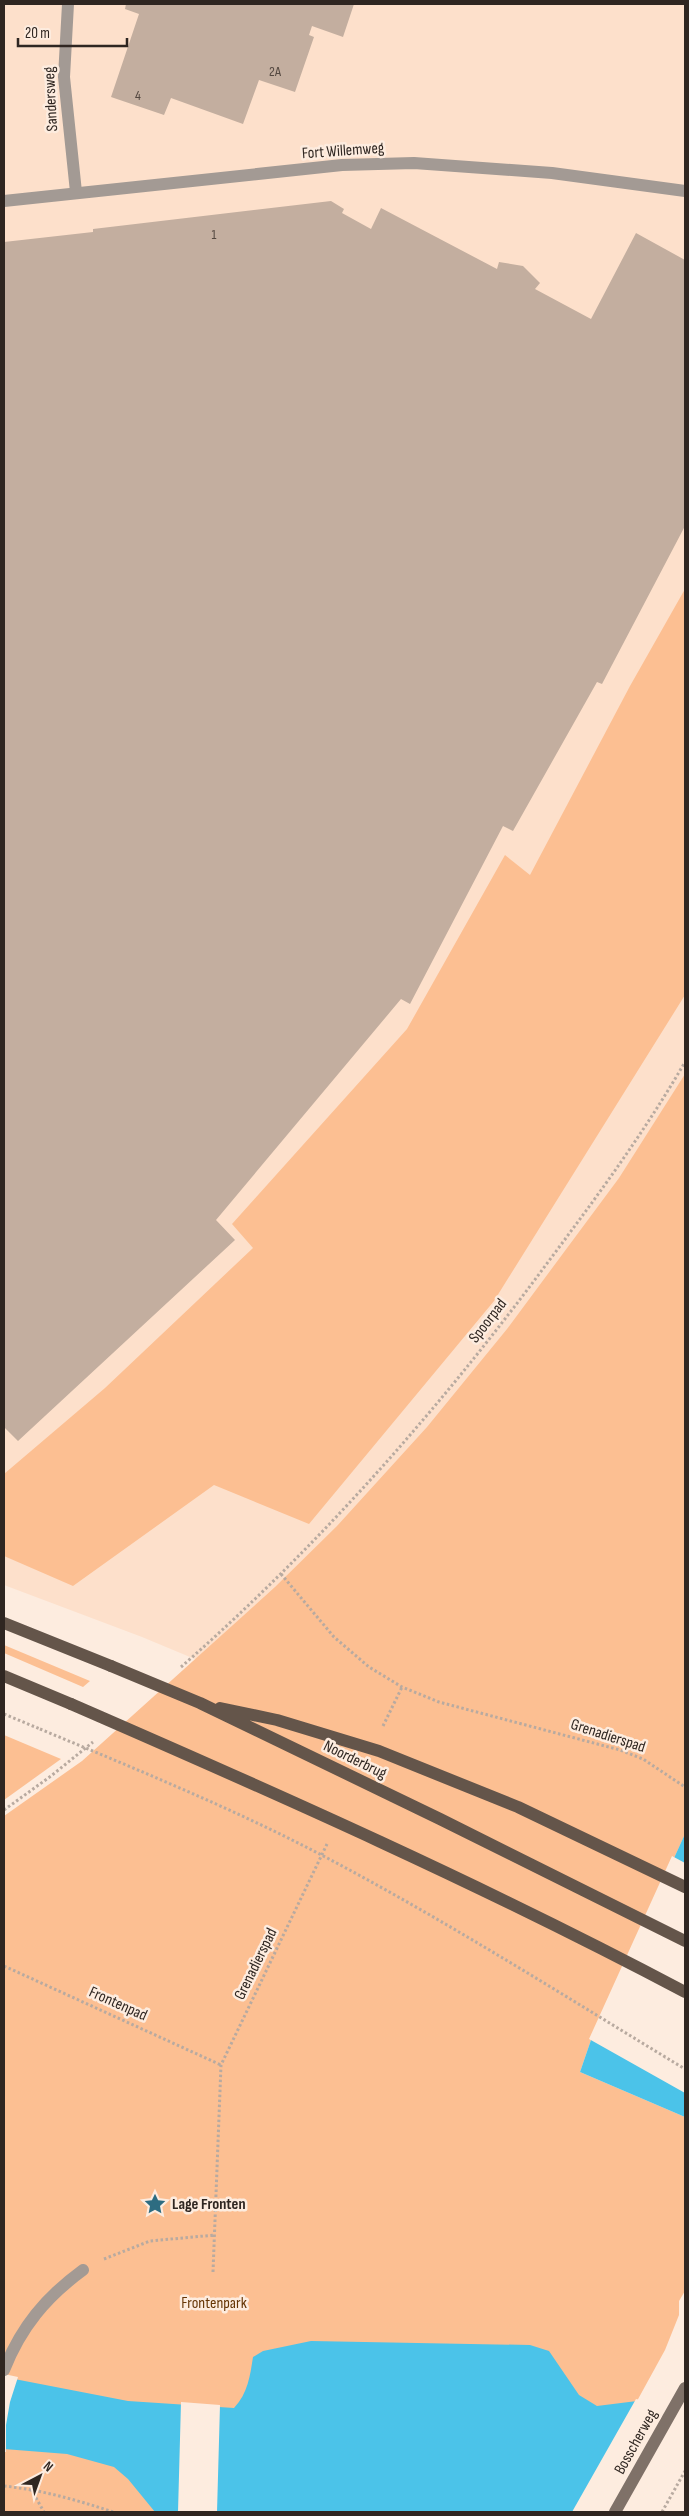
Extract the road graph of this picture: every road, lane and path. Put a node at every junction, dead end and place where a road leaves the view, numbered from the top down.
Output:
1 (68, 4) edge
2 (685, 191) edge
3 (76, 192) junction
4 (4, 201) edge
5 (685, 1062) edge
6 (281, 1574) joint
7 (4, 1623) edge
8 (4, 1676) edge
9 (402, 1687) junction
10 (200, 1704) junction
11 (4, 1714) edge
12 (381, 1732) dead end
13 (685, 1787) edge
14 (329, 1840) dead end
15 (685, 1887) edge
16 (685, 1941) edge
17 (4, 1966) edge
18 (685, 1992) edge
19 (221, 2065) junction
20 (685, 2069) edge
21 (215, 2235) junction
22 (117, 2253) dead end
23 (82, 2270) dead end
24 (214, 2272) dead end
25 (4, 2370) edge
26 (685, 2388) edge
27 (685, 2471) edge
28 (4, 2486) edge
29 (31, 2488) junction
30 (44, 2512) edge
31 (113, 2512) edge
32 (615, 2512) edge
33 (662, 2512) edge

1 - 3 street, Sandersweg
2 - 3 street, Fort Willemweg
3 - 4 street, Fort Willemweg
5 - 6 path, Spoorpad
6 - 9 path, Grenadierspad
7 - 10 main road, Noorderbrug, bridge
8 - 18 main road, bridge
9 - 12 path
9 - 13 path, Grenadierspad
10 - 15 main road, bridge
10 - 16 main road, Noorderbrug, bridge
11 - 20 path, bridge
14 - 19 path, Grenadierspad
17 - 19 path, Frontenpad
19 - 21 path, Grenadierspad
21 - 22 path
21 - 24 path, Grenadierspad
23 - 25 street
26 - 32 main road, Bosscherweg
27 - 33 path
28 - 29 path
29 - 30 path
29 - 31 path

